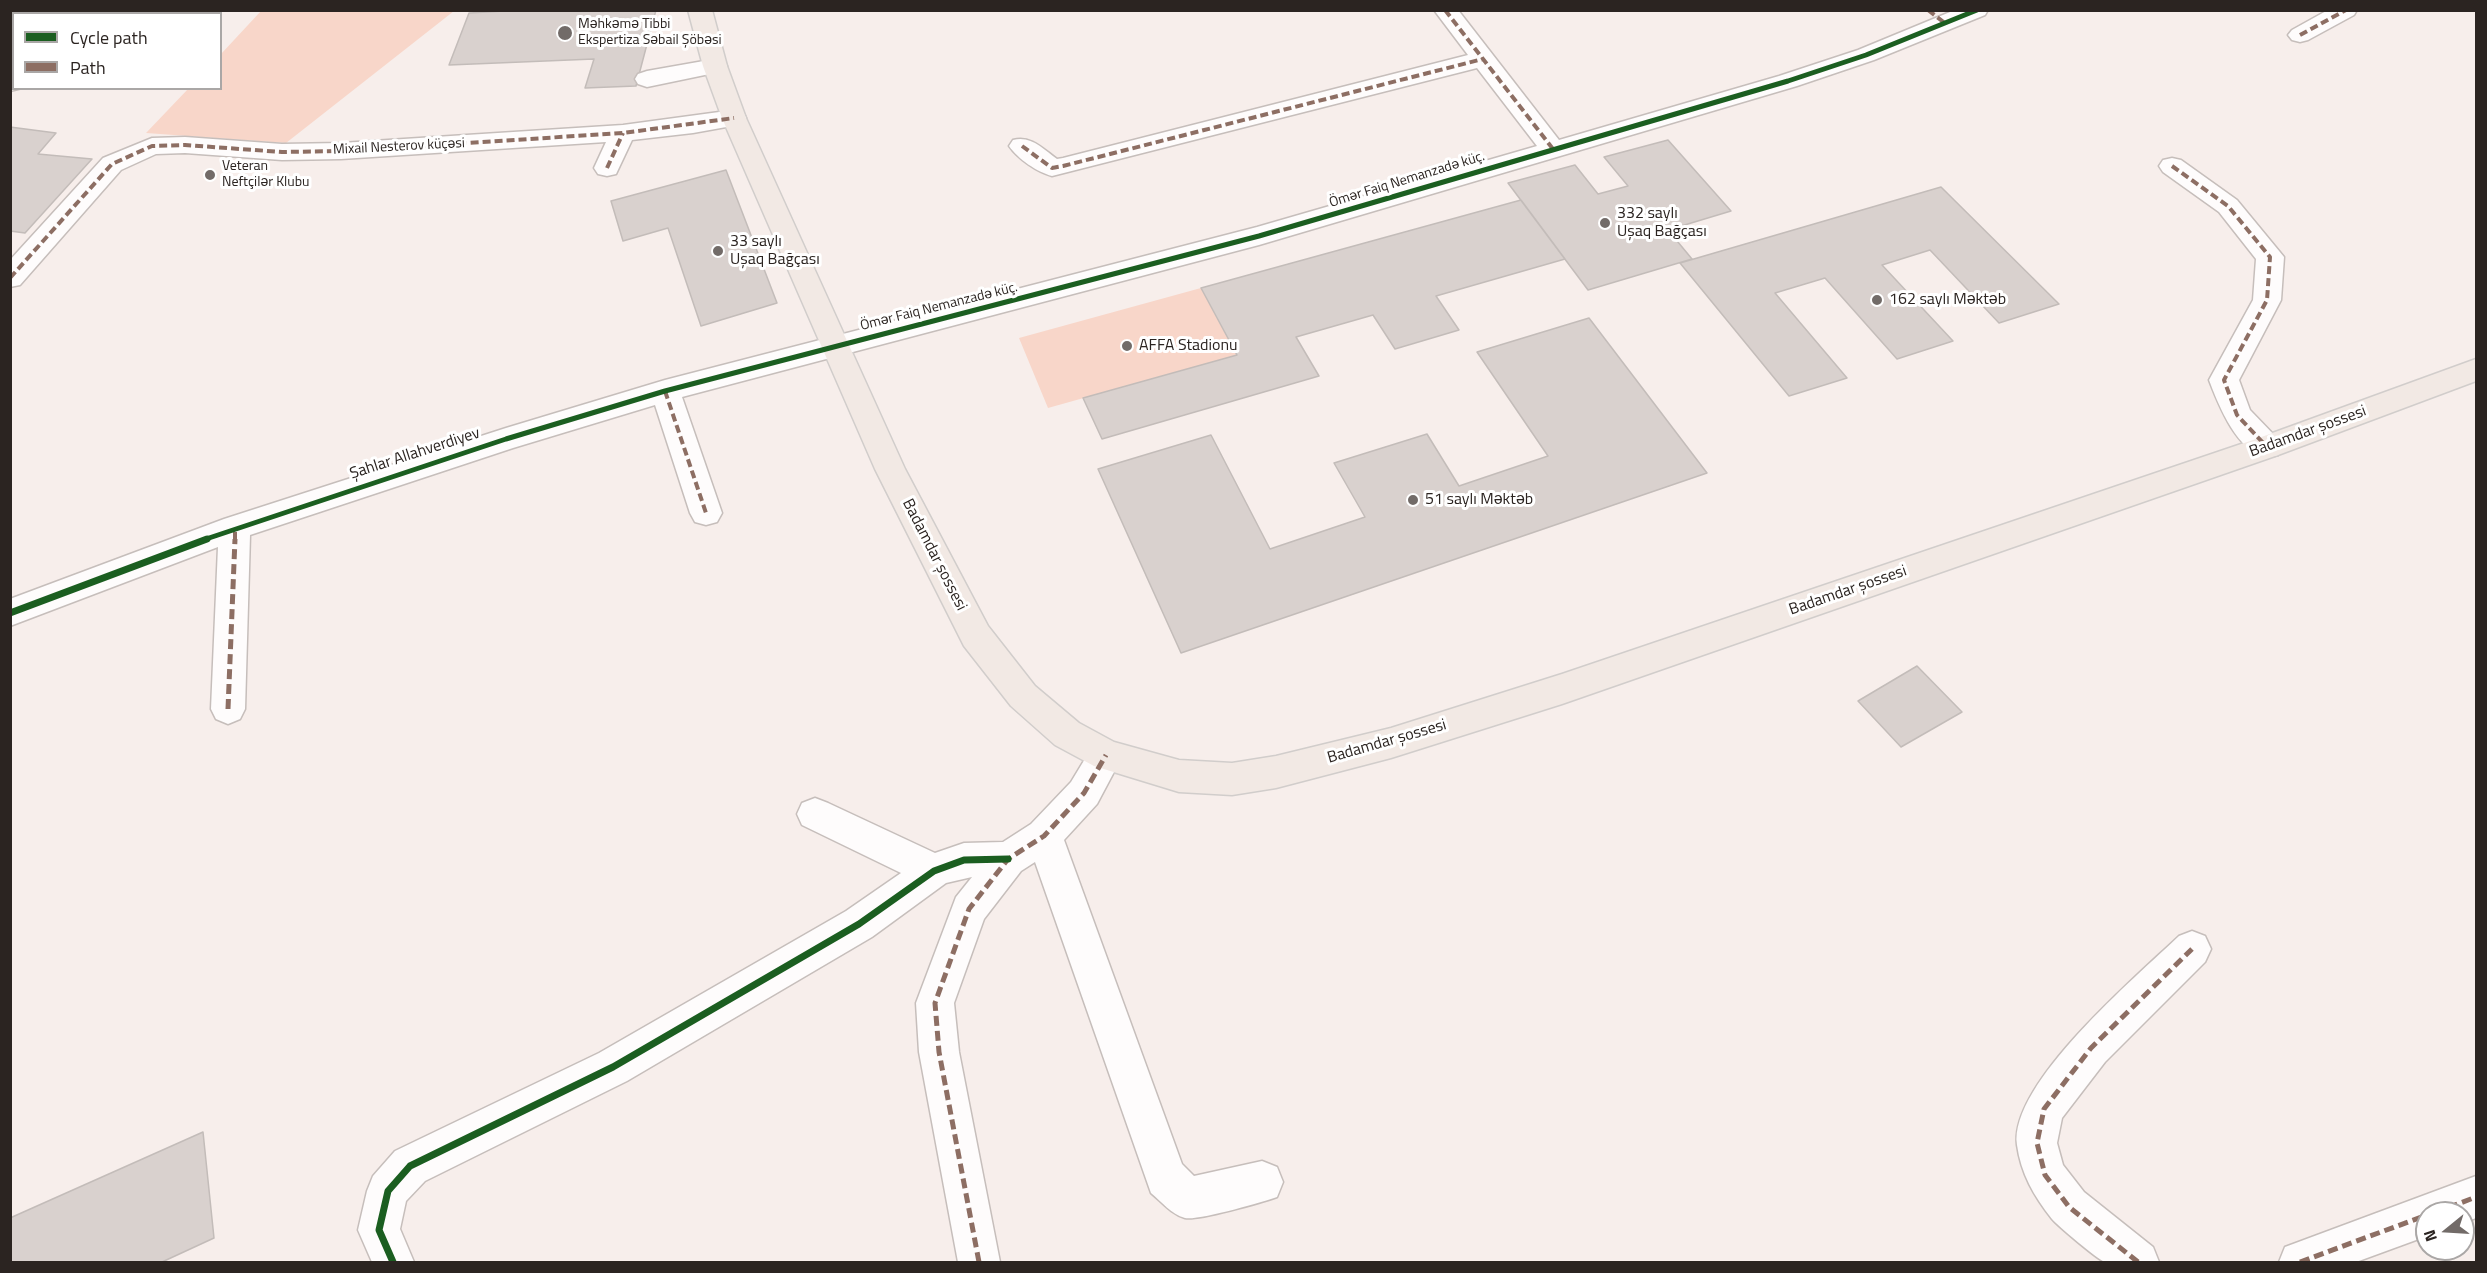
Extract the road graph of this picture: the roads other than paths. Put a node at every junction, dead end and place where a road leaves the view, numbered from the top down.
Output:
1 (700, 10) edge
2 (1445, 10) edge
3 (1977, 10) edge
4 (2346, 10) edge
5 (1937, 17) edge
6 (2300, 35) dead end
7 (1482, 59) junction
8 (715, 66) junction
9 (647, 79) dead end
10 (734, 118) junction
11 (623, 133) junction
12 (1022, 146) dead end
13 (1553, 149) junction
14 (2172, 166) dead end
15 (607, 168) dead end
16 (10, 278) edge
17 (836, 346) junction
18 (2476, 370) edge
19 (665, 391) junction
20 (2267, 447) junction
21 (706, 513) dead end
22 (235, 528) junction
23 (10, 613) edge
24 (228, 709) dead end
25 (1106, 755) junction
26 (815, 814) dead end
27 (1044, 836) junction
28 (1008, 859) junction
29 (934, 872) junction
30 (2192, 949) dead end
31 (1262, 1182) dead end
32 (2415, 1220) edge
33 (393, 1263) edge
34 (979, 1263) edge
35 (2138, 1263) edge
36 (2300, 1263) edge

1 - 8 main road, Badamdar şossesi
2 - 7 street
3 - 5 street, Ömər Faiq Nemanzadə küç.
4 - 6 street
5 - 13 street, Ömər Faiq Nemanzadə küç.
7 - 12 street
7 - 13 street
8 - 9 street
8 - 10 main road, Badamdar şossesi
10 - 11 street, Mixail Nesterov küçəsi
10 - 17 main road, Badamdar şossesi
11 - 15 street
11 - 16 street, Mixail Nesterov küçəsi
13 - 17 street, Ömər Faiq Nemanzadə küç.
14 - 20 street
17 - 19 street, Şahlar Allahverdiyev
17 - 25 main road, Badamdar şossesi
18 - 20 main road, Badamdar şossesi
19 - 21 street
19 - 22 street, Şahlar Allahverdiyev
20 - 25 main road, Badamdar şossesi
22 - 23 street, Şahlar Allahverdiyev
22 - 24 street
25 - 27 street
26 - 29 street
27 - 28 street
27 - 31 street
28 - 29 street
28 - 34 street
29 - 33 street
30 - 35 street
32 - 36 street

